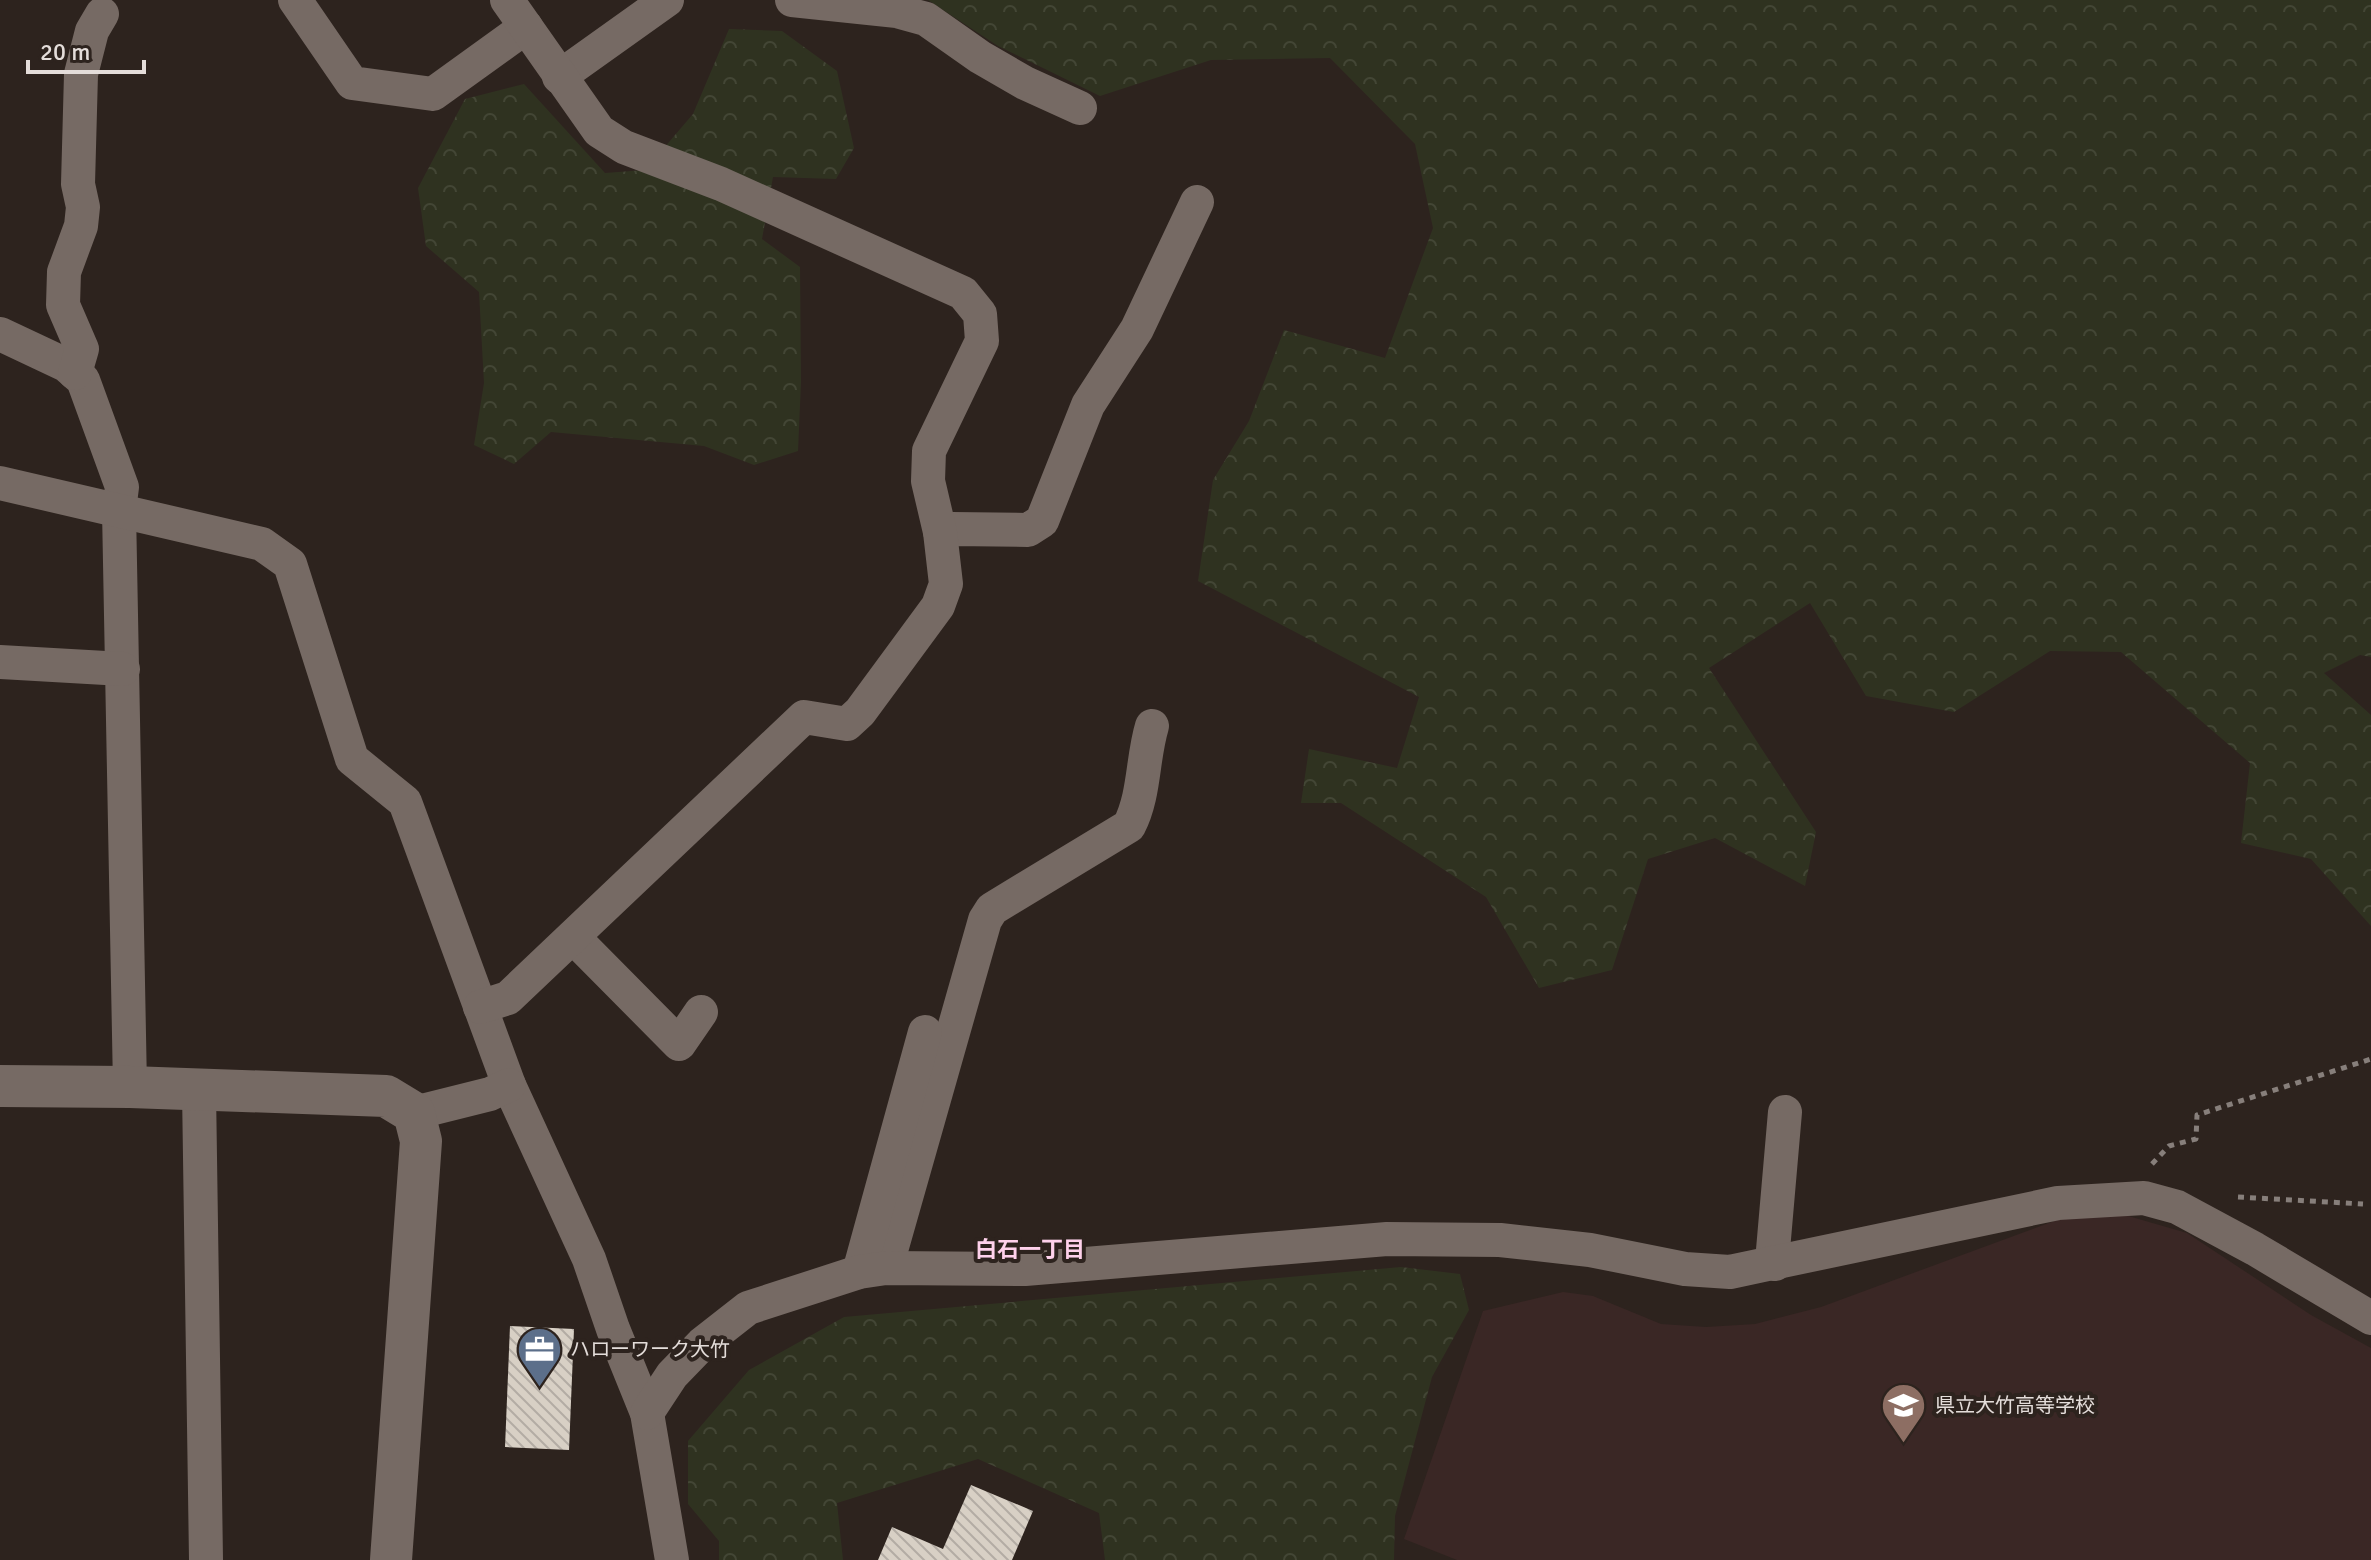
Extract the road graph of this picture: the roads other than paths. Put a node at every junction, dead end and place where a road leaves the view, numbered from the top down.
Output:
1 (295, 0) edge
2 (667, 0) edge
3 (792, 0) edge
4 (102, 14) dead end
5 (516, 14) edge
6 (559, 77) junction
7 (1080, 108) dead end
8 (1197, 202) dead end
9 (0, 334) edge
10 (75, 373) junction
11 (0, 483) edge
12 (119, 510) junction
13 (940, 532) junction
14 (0, 662) edge
15 (123, 669) junction
16 (1152, 726) dead end
17 (573, 937) junction
18 (480, 1007) junction
19 (701, 1012) dead end
20 (925, 1032) dead end
21 (509, 1085) junction
22 (0, 1086) edge
23 (130, 1087) junction
24 (199, 1090) junction
25 (1785, 1112) dead end
26 (414, 1113) junction
27 (1775, 1264) junction
28 (872, 1270) junction
29 (2371, 1318) edge
30 (647, 1413) junction
31 (206, 1560) edge
32 (391, 1560) edge
33 (672, 1560) edge

1 - 5 street
2 - 6 street
3 - 7 street
4 - 10 street
5 - 6 street
6 - 13 street
8 - 13 street
9 - 10 street
10 - 12 street
11 - 12 street
12 - 15 street
12 - 18 street
13 - 17 street
14 - 15 street
15 - 23 street
16 - 28 street
17 - 18 street
17 - 19 street
18 - 21 street
20 - 28 street
21 - 26 street
21 - 30 street
22 - 23 street
23 - 24 street
24 - 26 street
24 - 31 street
25 - 27 street
26 - 32 street
27 - 28 street
27 - 29 street
28 - 30 street
30 - 33 street

